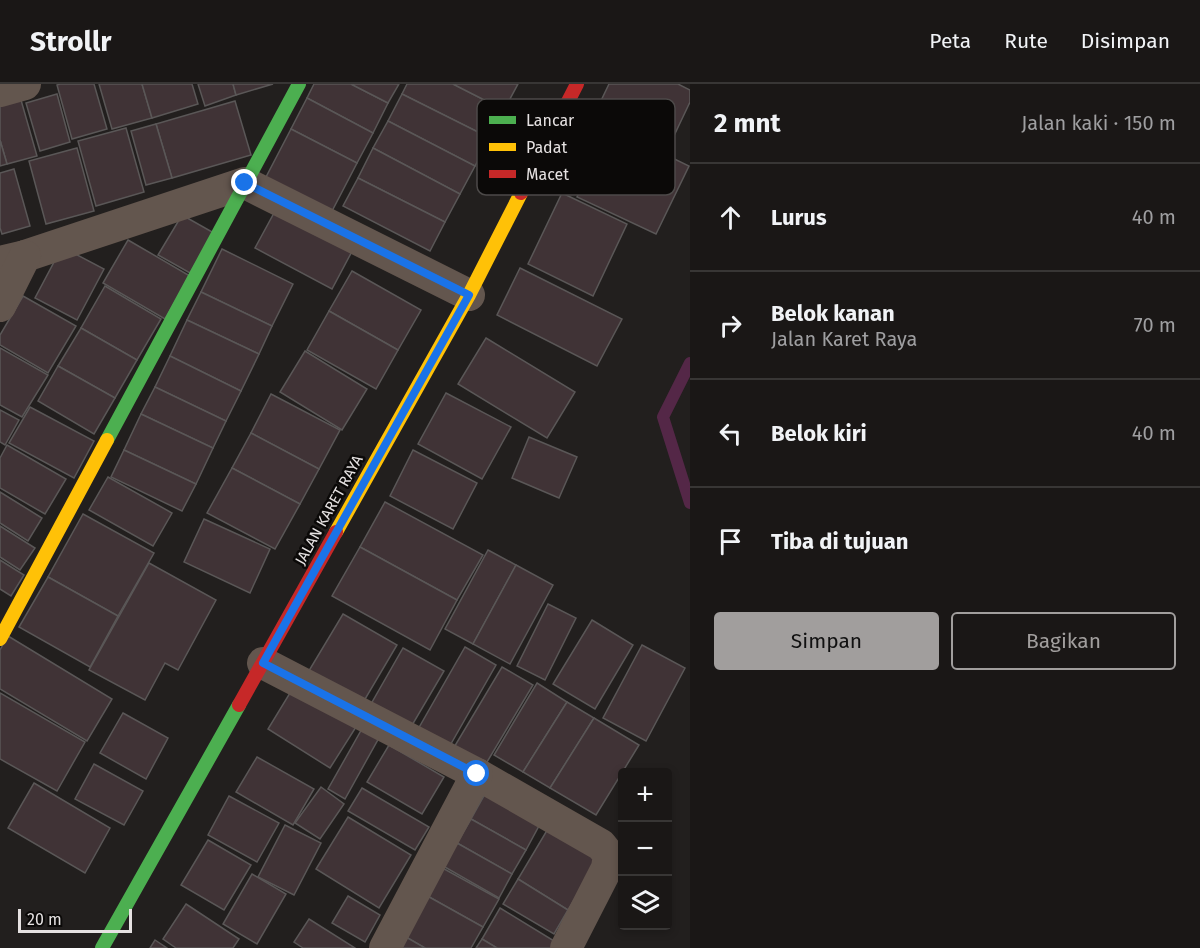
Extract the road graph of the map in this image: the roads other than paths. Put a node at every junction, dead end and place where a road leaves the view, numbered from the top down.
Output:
1 (25, 84) edge
2 (299, 84) edge
3 (577, 84) edge
4 (0, 91) edge
5 (569, 99) edge
6 (245, 183) junction
7 (520, 195) edge
8 (12, 259) edge
9 (469, 295) junction
10 (0, 306) edge
11 (0, 639) edge
12 (263, 663) junction
13 (477, 774) junction
14 (102, 948) edge
15 (385, 948) edge
16 (566, 948) edge

1 - 4 street
2 - 6 street
3 - 5 street, JALAN KARET RAYA
6 - 8 street
6 - 9 street
6 - 11 street
7 - 9 street, JALAN KARET RAYA
8 - 10 street
9 - 12 street, JALAN KARET RAYA
12 - 13 street
12 - 14 street, JALAN KARET RAYA
13 - 15 street
13 - 16 street

